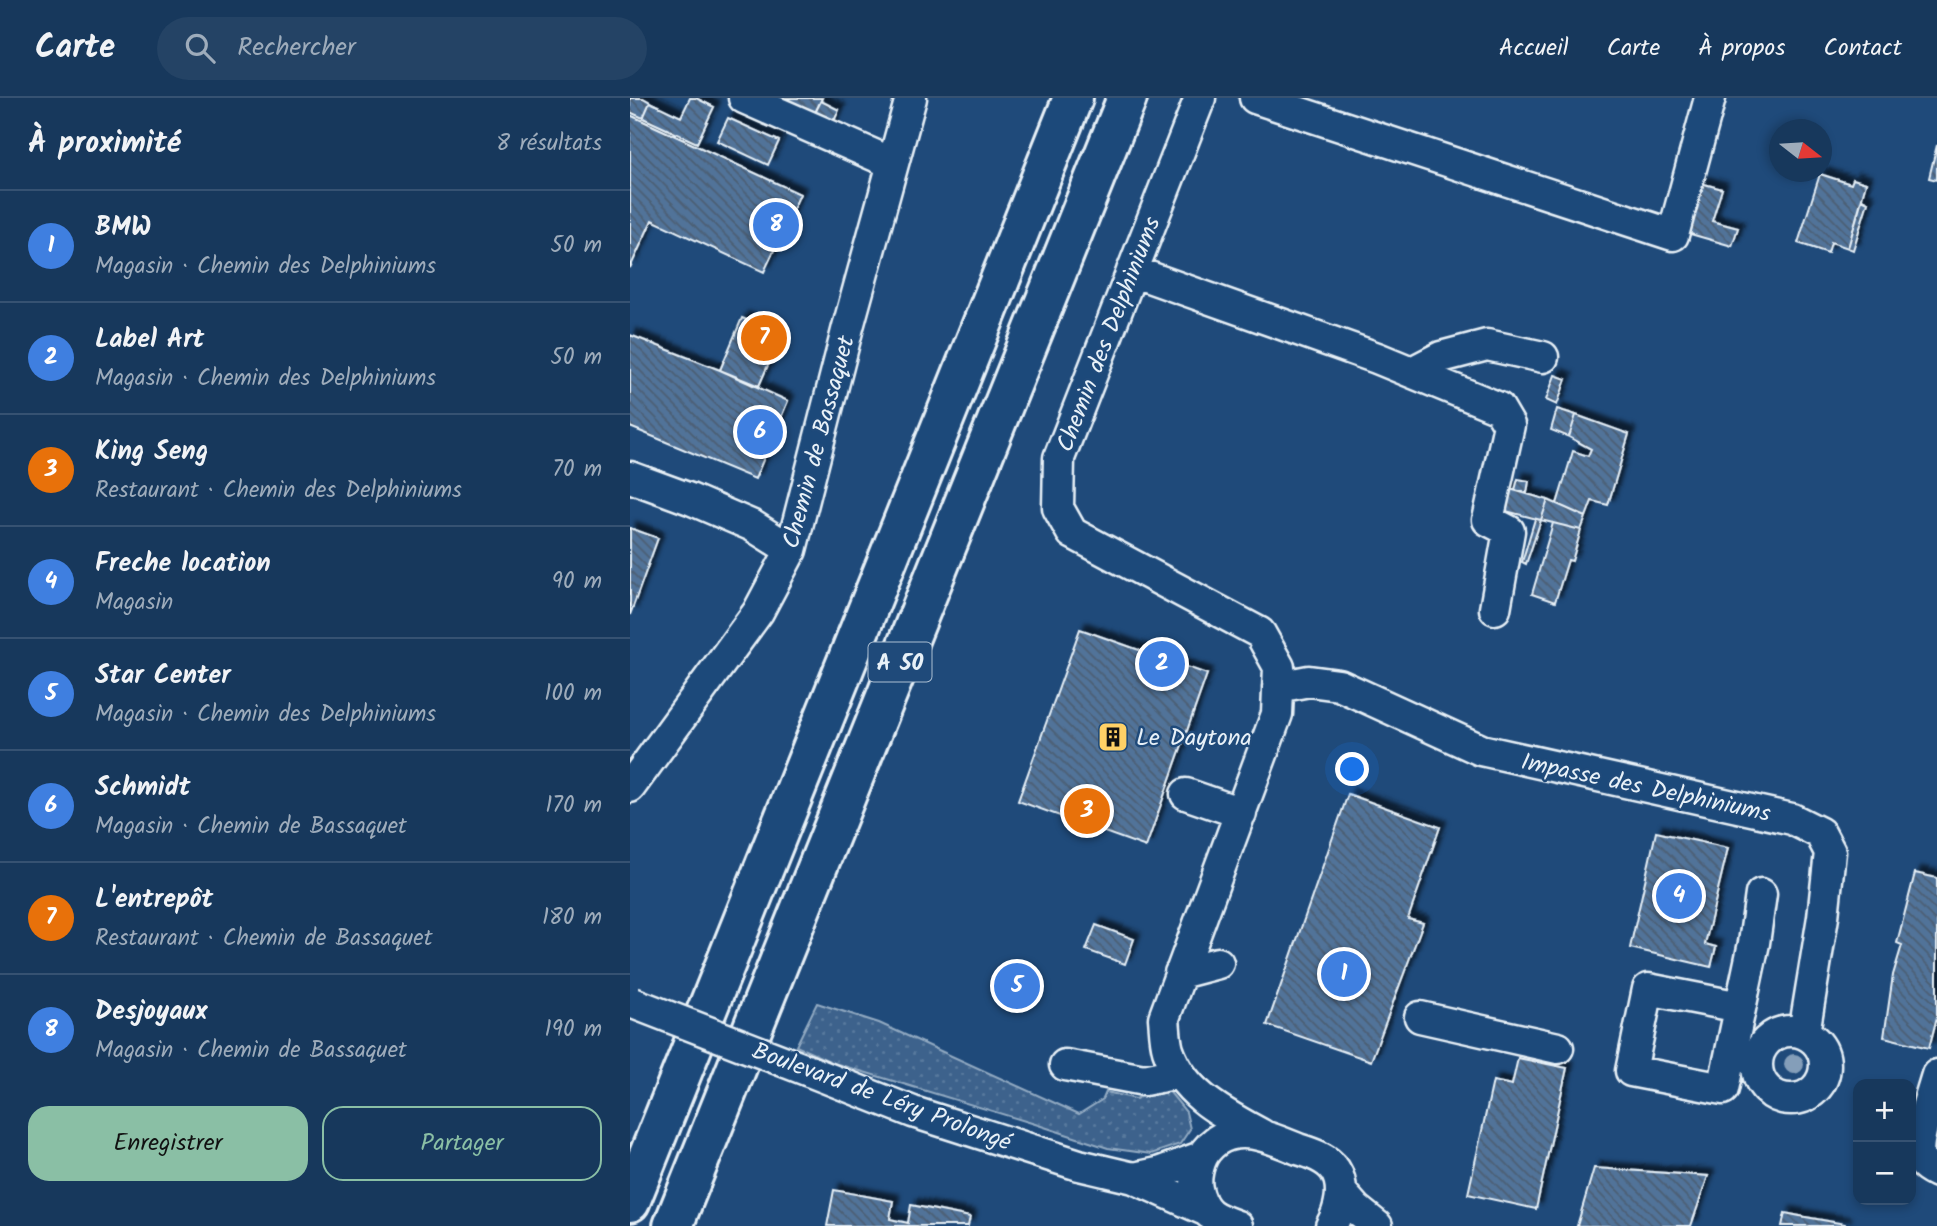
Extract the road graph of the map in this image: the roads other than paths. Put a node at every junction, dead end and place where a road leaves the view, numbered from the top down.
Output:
1 (744, 98) edge
2 (911, 98) edge
3 (1073, 98) edge
4 (1127, 98) edge
5 (1200, 98) edge
6 (1255, 98) edge
7 (1710, 98) edge
8 (892, 163) junction
9 (1132, 271) junction
10 (1543, 357) dead end
11 (1412, 372) junction
12 (630, 477) edge
13 (630, 499) edge
14 (690, 499) junction
15 (791, 550) junction
16 (872, 601) junction
17 (1495, 609) dead end
18 (1278, 687) junction
19 (630, 787) edge
20 (1186, 794) dead end
21 (1241, 813) junction
22 (1761, 894) dead end
23 (1218, 963) dead end
24 (1180, 973) junction
25 (631, 1002) edge
26 (1740, 1007) dead end
27 (1420, 1017) dead end
28 (1804, 1033) dead end
29 (1558, 1048) dead end
30 (1065, 1065) dead end
31 (1179, 1073) junction
32 (1937, 1076) edge
33 (1200, 1097) junction
34 (1262, 1135) junction
35 (630, 1144) edge
36 (1208, 1150) junction
37 (1937, 1172) edge
38 (1134, 1178) junction
39 (1340, 1192) junction
40 (630, 1202) edge
41 (1203, 1209) junction
42 (673, 1226) edge
43 (1237, 1226) edge
44 (1331, 1226) edge
45 (1377, 1226) edge

1 - 8 street
2 - 8 street, Chemin de Bassaquet
3 - 16 highway, A 50
4 - 42 highway, A 50
5 - 9 street, Chemin des Delphiniums
6 - 7 street
8 - 15 street, Chemin de Bassaquet
9 - 11 street
9 - 18 street, Chemin des Delphiniums
10 - 11 street
11 - 17 street
12 - 14 street
13 - 14 street
14 - 15 street
15 - 19 street, Chemin de Bassaquet
16 - 35 highway
16 - 40 highway, A 50
18 - 21 street, Chemin des Delphiniums
18 - 28 street, Impasse des Delphiniums
20 - 21 street
21 - 24 street, Chemin des Delphiniums
22 - 26 street
23 - 24 street
24 - 31 street, Chemin des Delphiniums
25 - 38 street, Boulevard de Léry Prolongé, bridge
27 - 29 street
30 - 31 street
31 - 33 street, Chemin des Delphiniums
32 - 37 street
33 - 34 street, Chemin des Delphiniums
33 - 36 street, Chemin des Delphiniums
34 - 36 street, Boulevard de Léry Prolongé
34 - 39 street
36 - 38 street, Boulevard de Léry Prolongé
36 - 41 street
38 - 41 street, Boulevard de Léry Prolongé
39 - 44 street
39 - 45 street
41 - 43 street, Boulevard de Léry Prolongé

